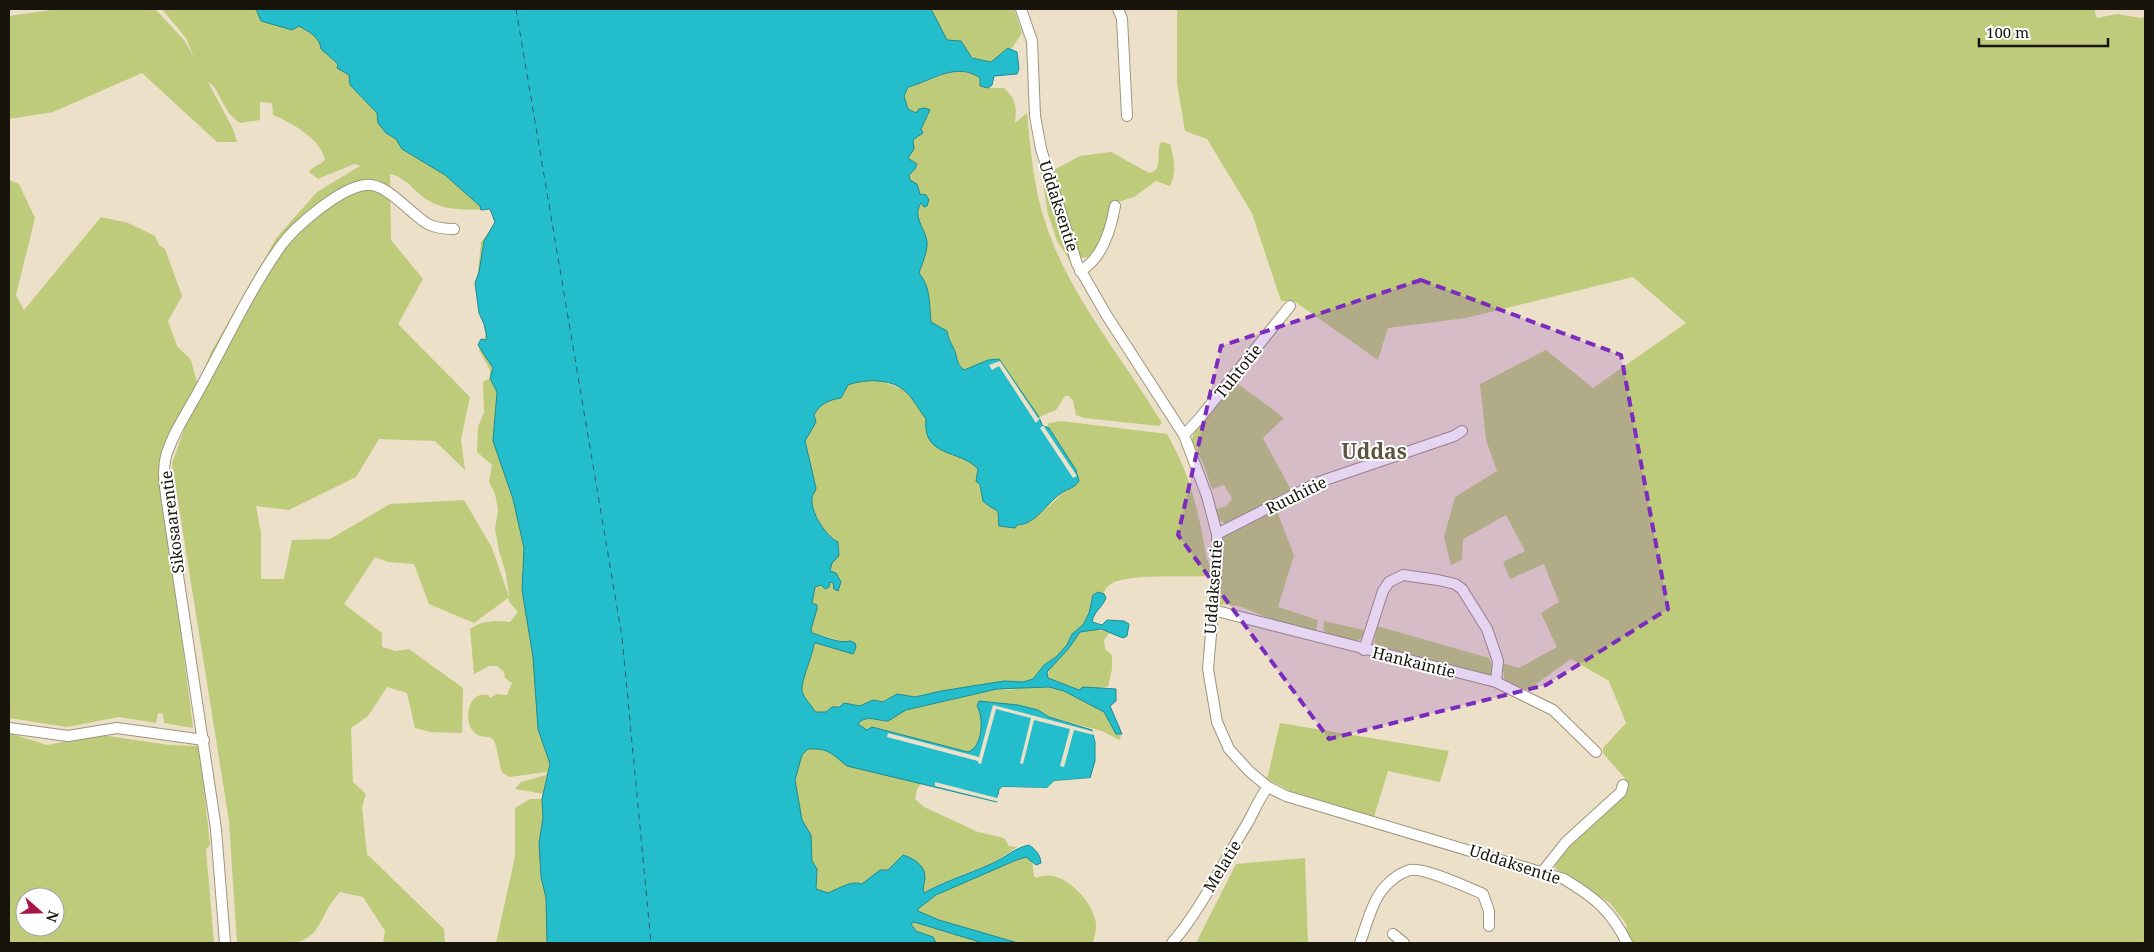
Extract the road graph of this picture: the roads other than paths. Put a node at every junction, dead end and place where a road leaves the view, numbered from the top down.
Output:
1 (1021, 9) edge
2 (1118, 9) edge
3 (1127, 116) dead end
4 (1115, 206) dead end
5 (454, 230) dead end
6 (1080, 272) junction
7 (1290, 306) dead end
8 (1462, 431) dead end
9 (1184, 434) junction
10 (1217, 534) junction
11 (1213, 610) junction
12 (1364, 650) junction
13 (1496, 682) junction
14 (9, 728) edge
15 (204, 740) junction
16 (1596, 752) dead end
17 (1623, 785) dead end
18 (1268, 787) junction
19 (1543, 872) junction
20 (1488, 926) dead end
21 (1393, 934) dead end
22 (225, 943) edge
23 (1172, 943) edge
24 (1360, 943) edge
25 (1404, 943) edge
26 (1627, 943) edge

1 - 6 street, Uddaksentie
2 - 3 street
4 - 6 street
5 - 15 street, Sikosaarentie
6 - 9 street, Uddaksentie
7 - 9 street, Tuhtotie
8 - 10 street, Ruuhitie
9 - 10 street, Uddaksentie
10 - 11 street, Uddaksentie
11 - 12 street, Hankaintie
11 - 18 street, Uddaksentie
12 - 13 street, Hankaintie
12 - 13 street
13 - 16 street, Hankaintie
14 - 15 street
15 - 22 street, Sikosaarentie
17 - 19 street
18 - 19 street, Uddaksentie
18 - 23 street, Melatie
19 - 26 street, Uddaksentie
20 - 24 street
21 - 25 street

